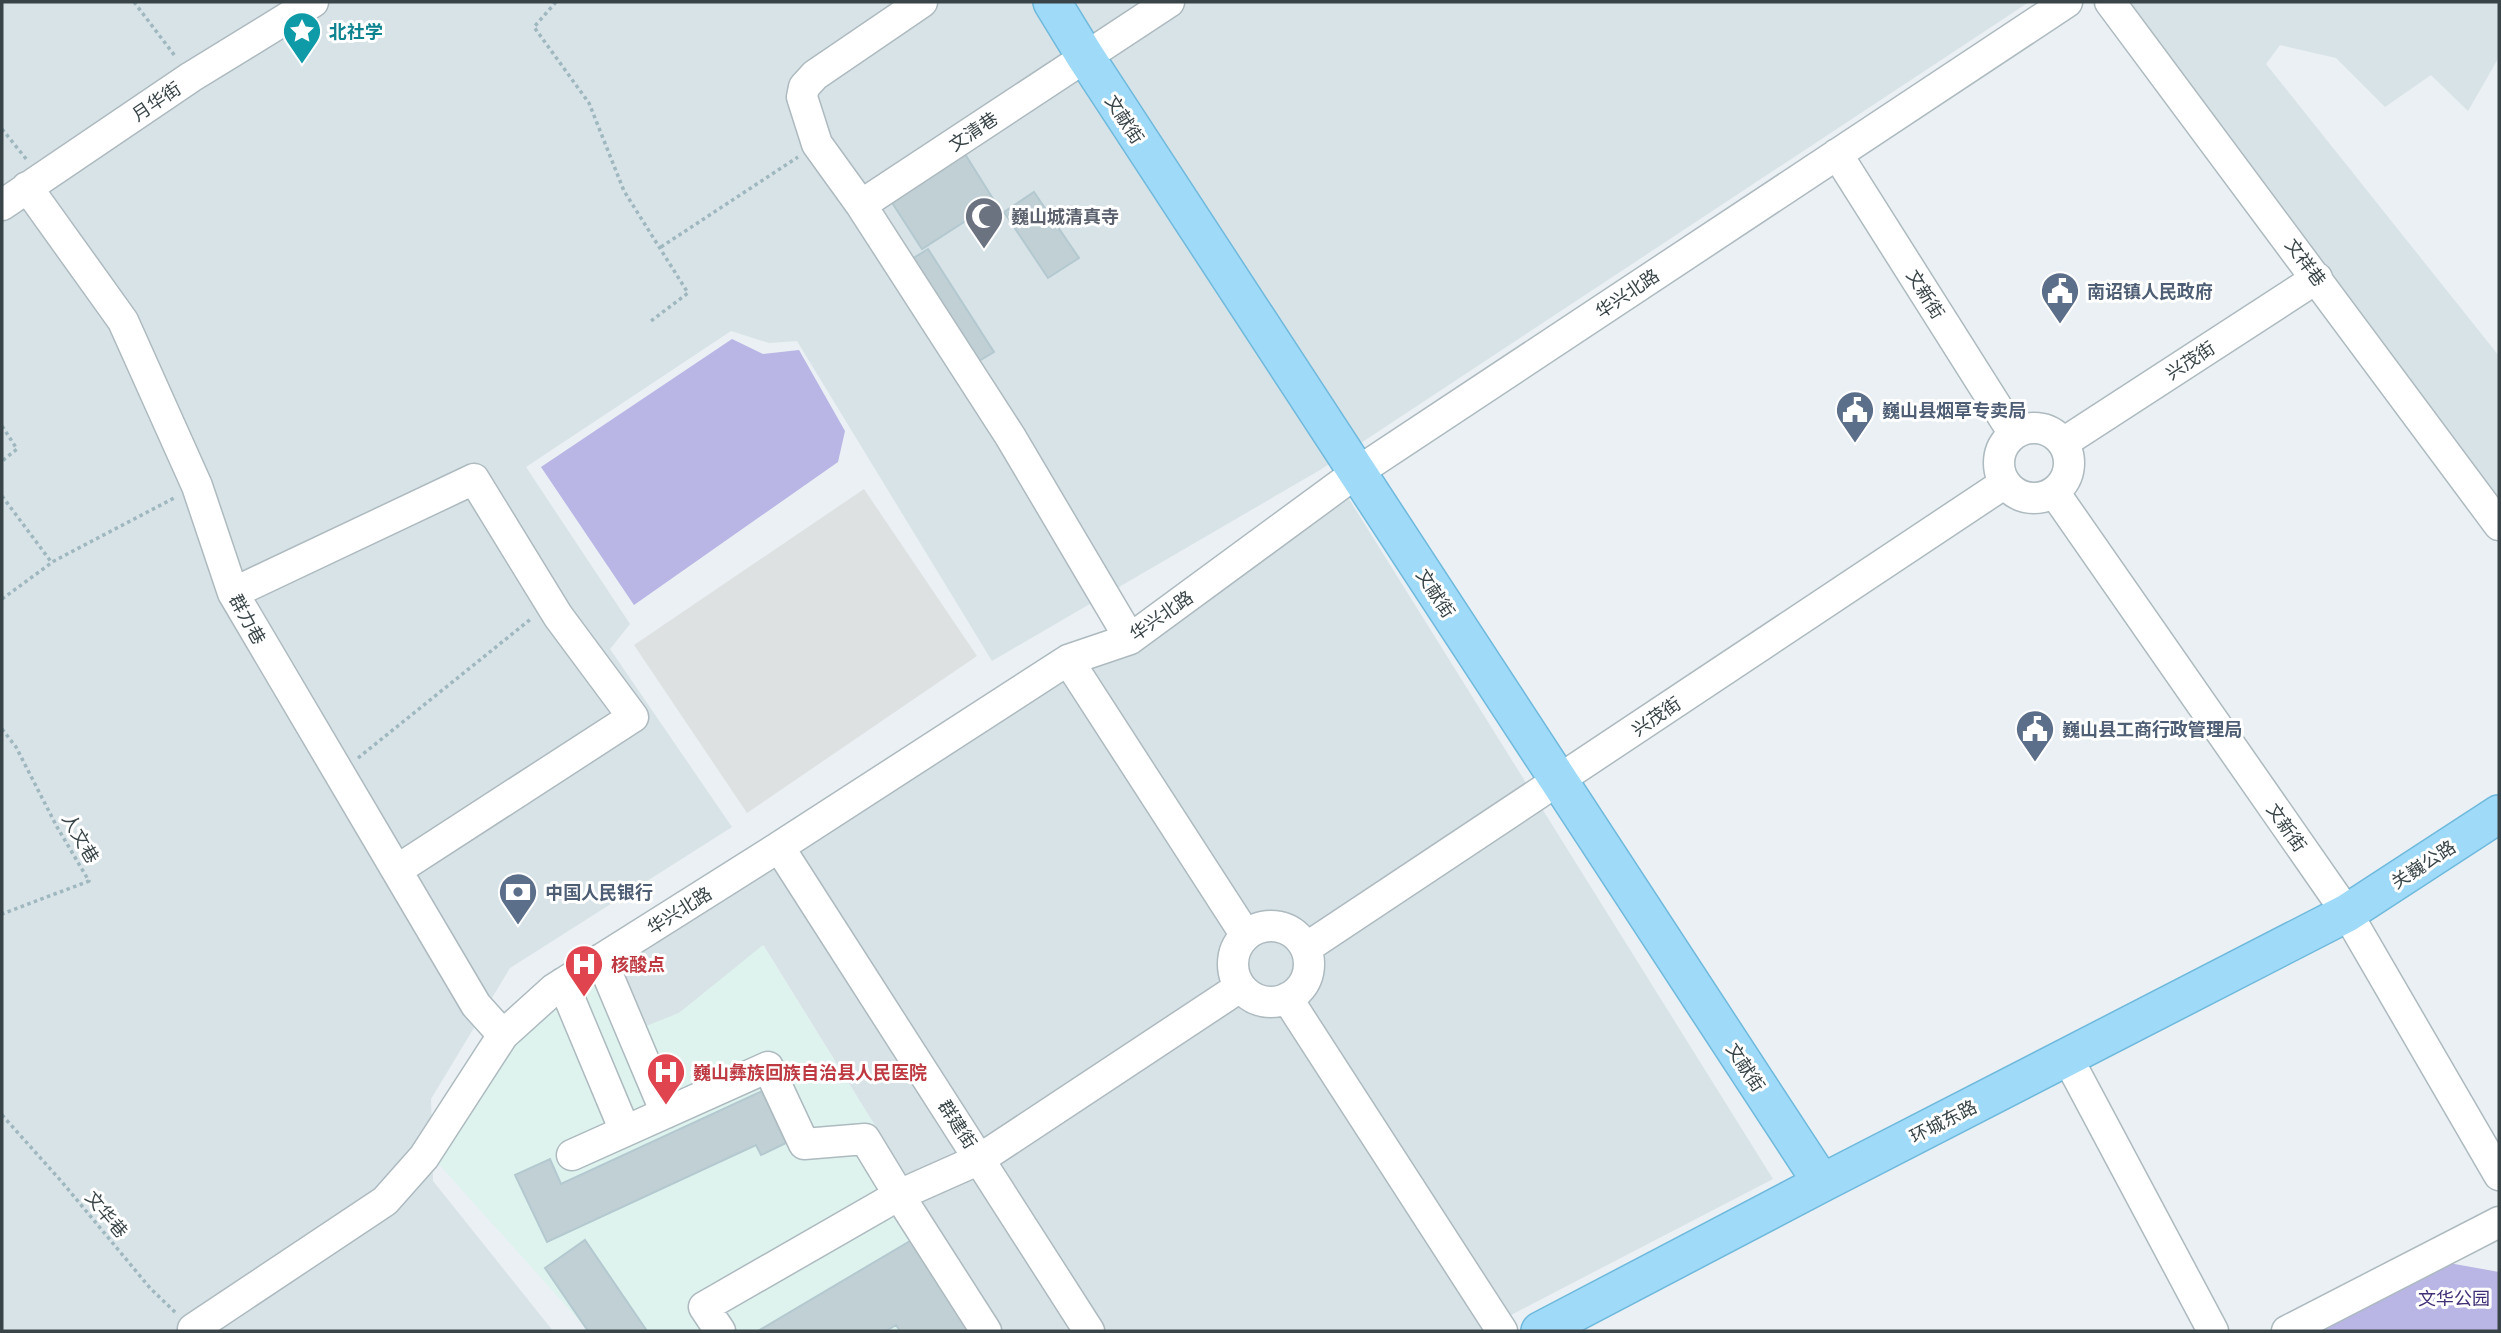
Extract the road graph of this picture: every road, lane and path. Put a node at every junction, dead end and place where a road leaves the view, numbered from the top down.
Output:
1 (134, 2) edge
2 (313, 2) edge
3 (556, 2) edge
4 (922, 2) edge
5 (1052, 2) edge
6 (1169, 2) edge
7 (2067, 2) edge
8 (2110, 2) edge
9 (1085, 56) junction
10 (191, 77) junction
11 (2, 129) edge
12 (817, 144) junction
13 (1837, 154) junction
14 (34, 182) junction
15 (2, 205) edge
16 (861, 205) junction
17 (660, 248) junction
18 (2317, 278) junction
19 (650, 321) dead end
20 (2, 426) edge
21 (2014, 434) junction
22 (2063, 443) junction
23 (2, 461) edge
24 (1356, 472) junction
25 (2005, 483) junction
26 (197, 486) junction
27 (2054, 492) junction
28 (2, 496) edge
29 (2499, 525) edge
30 (52, 563) junction
31 (233, 593) junction
32 (2, 599) edge
33 (550, 604) junction
34 (1129, 639) junction
35 (1068, 660) junction
36 (2, 729) edge
37 (339, 774) junction
38 (1559, 781) junction
39 (2499, 814) edge
40 (779, 847) junction
41 (397, 870) junction
42 (2347, 913) junction
43 (2, 914) edge
44 (1245, 934) junction
45 (1306, 948) junction
46 (600, 959) junction
47 (563, 983) junction
48 (1240, 987) junction
49 (1287, 998) junction
50 (503, 1035) junction
51 (2067, 1057) junction
52 (666, 1113) junction
53 (2, 1115) edge
54 (625, 1131) junction
55 (572, 1155) dead end
56 (980, 1159) junction
57 (2499, 1175) edge
58 (1822, 1183) junction
59 (899, 1195) junction
60 (2499, 1222) edge
61 (194, 1330) edge
62 (720, 1331) edge
63 (986, 1331) edge
64 (1089, 1331) edge
65 (1503, 1331) edge
66 (1540, 1331) edge
67 (2213, 1331) edge
68 (2287, 1331) edge

1 - 10 path
2 - 10 street, 月华街
3 - 17 path
4 - 12 street
5 - 9 main road, 文献街
6 - 9 street, 文清巷
7 - 13 street, 华兴北路
8 - 18 street, 文祥巷
9 - 16 street, 文清巷
9 - 24 main road, 文献街
10 - 14 street, 月华街
11 - 14 path
12 - 16 street
12 - 17 path
13 - 21 street, 文新街
13 - 24 street, 华兴北路
14 - 15 street, 月华街
14 - 26 street, 群力巷
16 - 34 street
17 - 19 path
18 - 22 street, 兴茂街
18 - 29 street, 文祥巷
20 - 23 path
21 - 22 street
21 - 25 street
22 - 27 street
24 - 34 street, 华兴北路
24 - 38 main road, 文献街
25 - 27 street
25 - 38 street, 兴茂街
26 - 30 path
26 - 31 street, 群力巷
27 - 42 street, 文新街
28 - 30 path
30 - 32 path
31 - 33 street
31 - 37 street, 群力巷
33 - 37 path
33 - 41 street
34 - 35 street, 华兴北路
35 - 40 street, 华兴北路
35 - 44 street
36 - 43 path, 人文巷
37 - 41 street, 群力巷
38 - 45 street, 兴茂街
38 - 58 main road, 文献街
39 - 42 main road, 关巍公路
40 - 46 street, 华兴北路
40 - 56 street, 群建街
41 - 50 street, 群力巷
42 - 51 main road, 环城东路
42 - 57 street, 文新街
44 - 45 street
44 - 48 street
45 - 49 street
46 - 47 street, 华兴北路
46 - 52 street
47 - 50 street, 华兴北路
47 - 54 street
48 - 49 street
48 - 56 street
49 - 65 street
50 - 61 street, 华兴北路
51 - 58 main road, 环城东路
51 - 67 street
52 - 54 street
52 - 59 street
53 - 61 path, 文华巷
54 - 55 street
56 - 59 street
56 - 64 street, 群建街
58 - 66 main road, 环城东路
59 - 62 street
59 - 63 street
60 - 68 street

